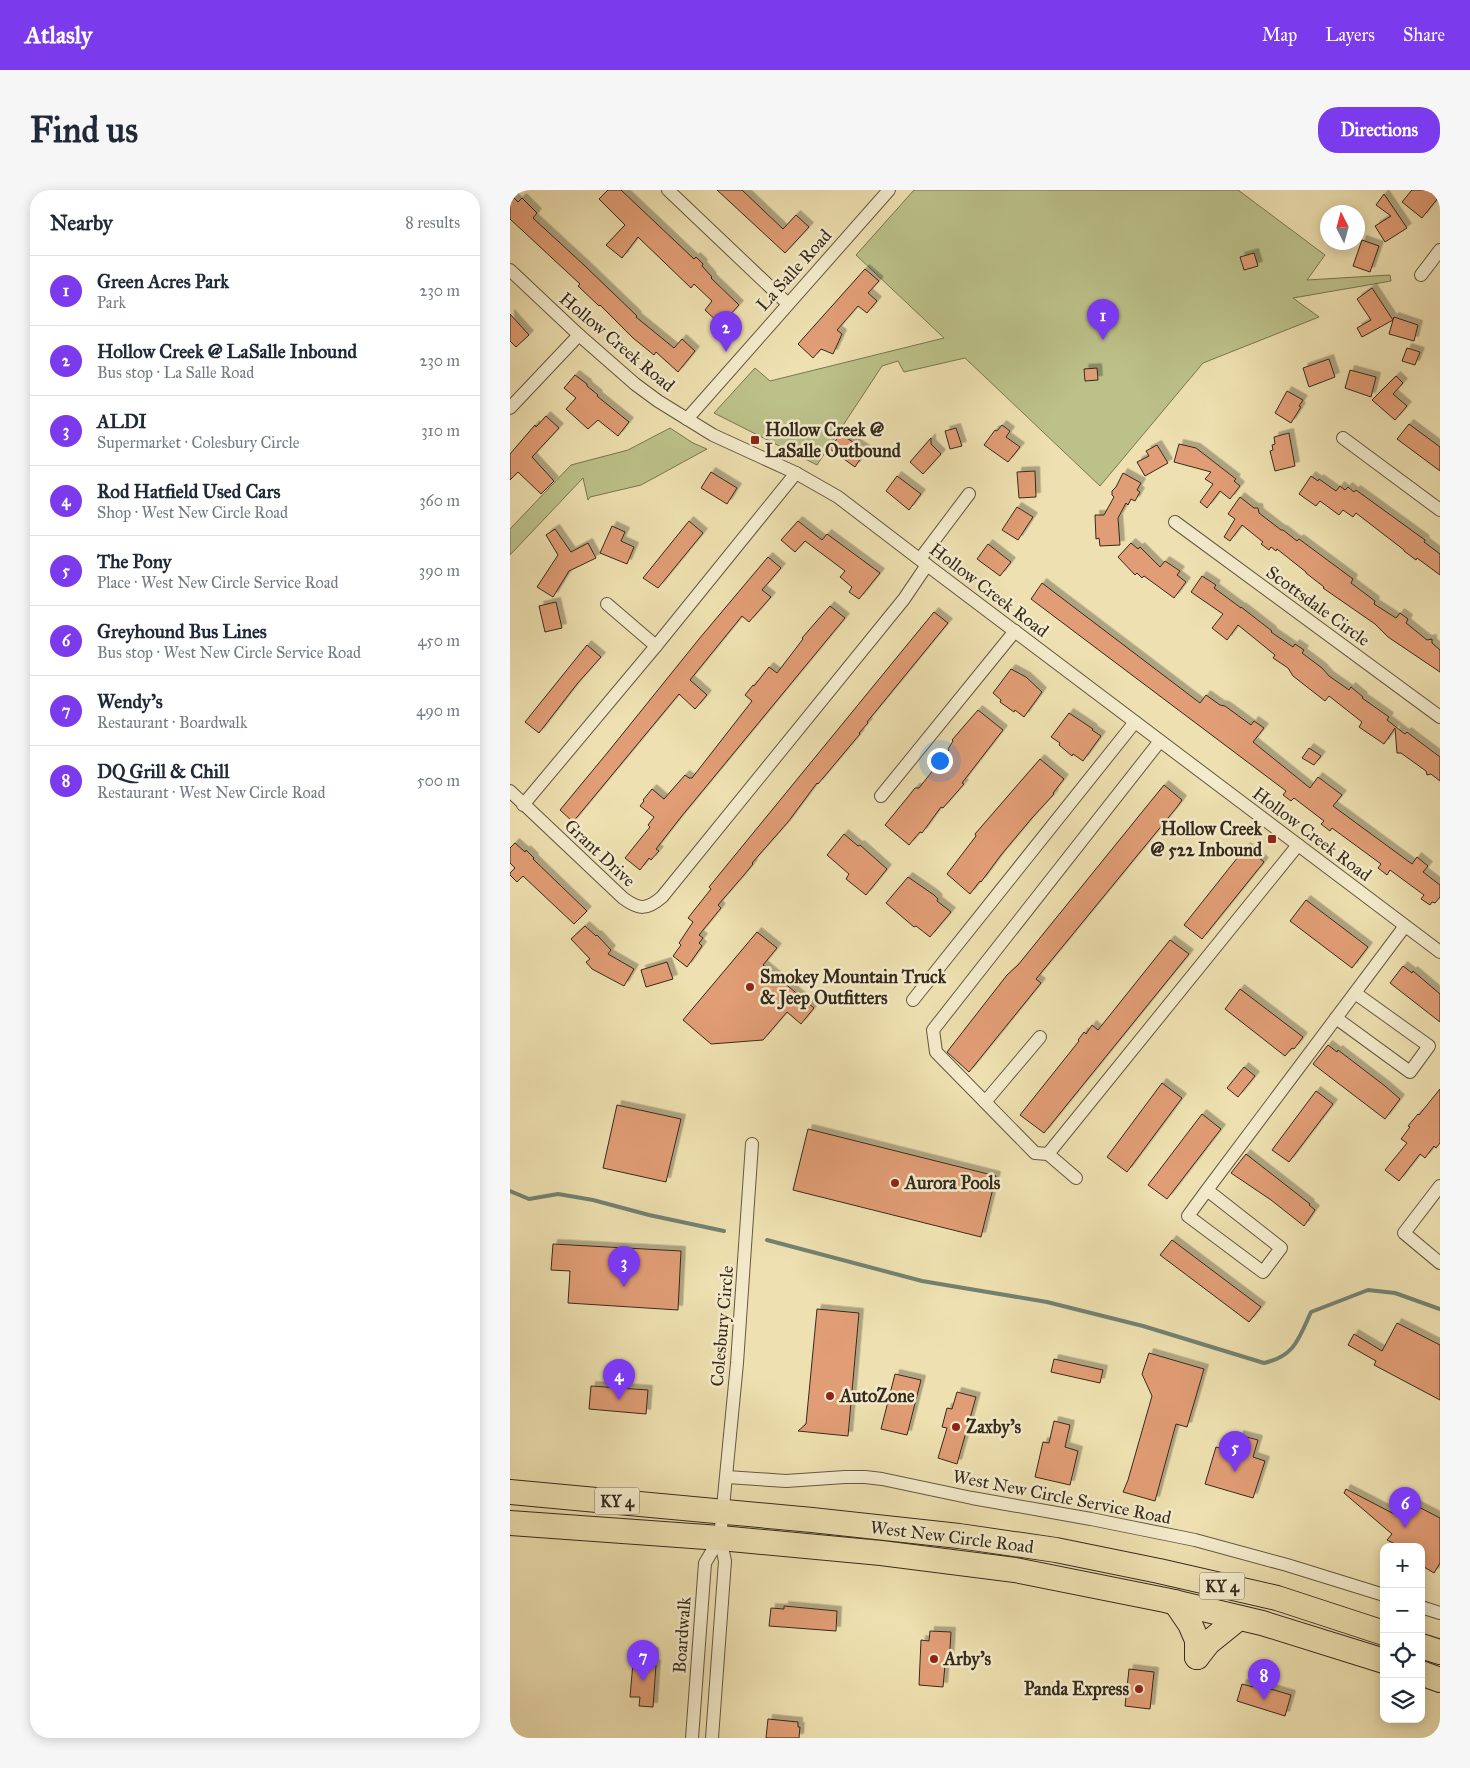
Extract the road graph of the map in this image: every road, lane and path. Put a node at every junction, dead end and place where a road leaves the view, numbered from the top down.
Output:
1 (668, 190) edge
2 (889, 190) edge
3 (1440, 250) edge
4 (510, 270) edge
5 (1421, 275) dead end
6 (787, 303) junction
7 (579, 335) junction
8 (510, 408) edge
9 (686, 419) junction
10 (1343, 438) dead end
11 (796, 473) junction
12 (969, 494) dead end
13 (1440, 510) edge
14 (1175, 522) dead end
15 (924, 562) junction
16 (607, 604) dead end
17 (1015, 631) junction
18 (656, 646) junction
19 (1440, 718) edge
20 (1135, 722) junction
21 (1160, 741) junction
22 (510, 791) edge
23 (881, 796) dead end
24 (523, 805) junction
25 (1298, 845) junction
26 (1405, 926) junction
27 (1440, 952) edge
28 (1355, 993) junction
29 (913, 1000) dead end
30 (1336, 1018) junction
31 (1040, 1037) dead end
32 (985, 1102) junction
33 (752, 1144) dead end
34 (1048, 1154) junction
35 (1076, 1178) dead end
36 (1440, 1186) edge
37 (1207, 1190) junction
38 (1440, 1263) edge
39 (727, 1477) junction
40 (510, 1492) edge
41 (724, 1511) junction
42 (510, 1523) edge
43 (720, 1538) junction
44 (1380, 1594) edge
45 (1175, 1602) junction
46 (1425, 1608) edge
47 (1440, 1613) edge
48 (1239, 1618) junction
49 (1380, 1632) edge
50 (1425, 1647) edge
51 (1440, 1652) edge
52 (1380, 1660) edge
53 (1425, 1674) edge
54 (1440, 1680) edge
55 (692, 1738) edge
56 (712, 1738) edge

1 - 6 street
2 - 6 street, La Salle Road
3 - 5 street
4 - 7 street, Hollow Creek Road
6 - 9 street, La Salle Road
7 - 8 street
7 - 9 street, Hollow Creek Road
9 - 11 street, Hollow Creek Road
10 - 13 street
11 - 15 street, Hollow Creek Road
11 - 18 street
12 - 15 street, Grant Drive
14 - 19 street, Scottsdale Circle
15 - 17 street, Hollow Creek Road
15 - 24 street, Grant Drive
16 - 18 street
17 - 20 street, Hollow Creek Road
17 - 23 street
18 - 24 street
20 - 21 street, Hollow Creek Road
20 - 29 street
21 - 25 street, Hollow Creek Road
21 - 32 street
22 - 24 street, Grant Drive
25 - 26 street, Hollow Creek Road
25 - 34 street
26 - 27 street, Hollow Creek Road
26 - 28 street
28 - 30 street
28 - 30 street
30 - 37 street
31 - 32 street
32 - 34 street
33 - 39 street, Colesbury Circle
34 - 35 street
36 - 38 street
37 - 37 street
39 - 41 street, Colesbury Circle
39 - 44 street, West New Circle Service Road
40 - 41 highway, West New Circle Road / KY 4
41 - 43 street, Boardwalk
41 - 49 highway, West New Circle Road / KY 4
42 - 43 highway, West New Circle Road / KY 4
43 - 45 highway, West New Circle Road / KY 4
43 - 55 street, Boardwalk
43 - 56 street, Boardwalk
45 - 48 highway, West New Circle Road / KY 4
45 - 48 highway
46 - 47 street
48 - 52 highway, West New Circle Road / KY 4
50 - 51 highway
53 - 54 highway

